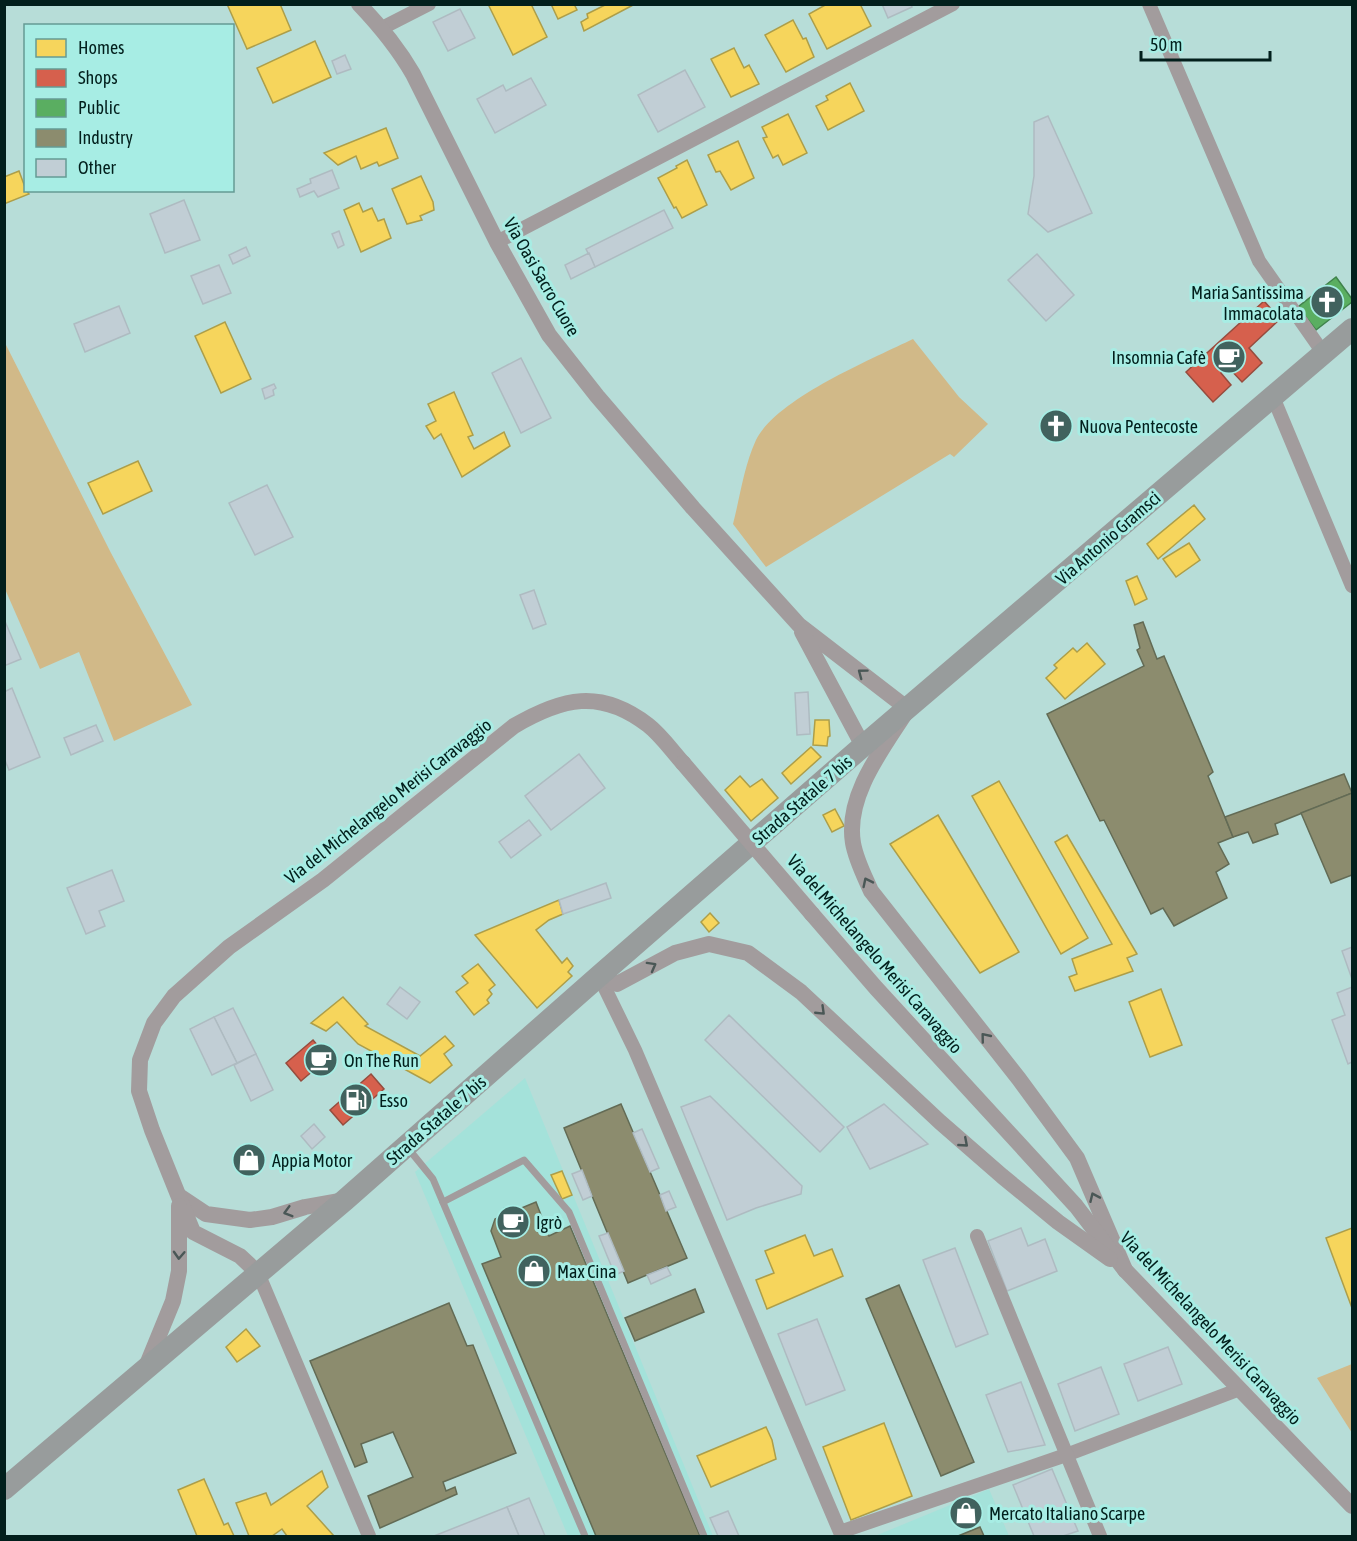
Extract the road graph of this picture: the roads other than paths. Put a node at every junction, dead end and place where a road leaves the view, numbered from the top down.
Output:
1 (359, 4) edge
2 (429, 4) edge
3 (953, 4) edge
4 (1149, 4) edge
5 (382, 28) junction
6 (497, 242) junction
7 (1353, 329) edge
8 (1324, 354) junction
9 (1273, 397) junction
10 (1353, 586) edge
11 (799, 626) junction
12 (908, 709) junction
13 (863, 746) junction
14 (598, 976) junction
15 (406, 1146) junction
16 (179, 1196) junction
17 (345, 1200) junction
18 (443, 1202) junction
19 (977, 1236) dead end
20 (1125, 1270) junction
21 (258, 1273) junction
22 (144, 1372) junction
23 (1240, 1389) junction
24 (1066, 1455) junction
25 (4, 1489) edge
26 (1353, 1506) edge
27 (369, 1536) edge
28 (585, 1536) edge
29 (704, 1536) edge
30 (1100, 1536) edge

1 - 5 street, Via Oasi Sacro Cuore
2 - 5 street
3 - 6 street
4 - 8 street
5 - 6 street, Via Oasi Sacro Cuore
6 - 11 street, Via Oasi Sacro Cuore
7 - 8 main road, Via Antonio Gramsci
8 - 9 main road, Via Antonio Gramsci
9 - 10 street
9 - 12 main road, Via Antonio Gramsci
12 -> 11 street, Via Oasi Sacro Cuore
11 - 13 street, Via Oasi Sacro Cuore
12 - 13 main road, Via Antonio Gramsci
20 -> 12 street
13 - 14 main road, Strada Statale 7 bis
14 - 15 main road, Strada Statale 7 bis
14 -> 20 street
14 - 24 street
15 - 17 main road, Strada Statale 7 bis
15 - 18 lane
17 -> 16 street
16 - 20 street, Via del Michelangelo Merisi Caravaggio, bridge
16 - 21 street, Via del Michelangelo Merisi Caravaggio
16 -> 22 street
17 - 21 main road, Strada Statale 7 bis
18 - 28 lane
18 - 29 lane
19 - 24 street
20 - 23 street, Via del Michelangelo Merisi Caravaggio
21 - 22 main road, Strada Statale 7 bis
21 - 27 street
22 - 25 main road, Strada Statale 7 bis
23 - 24 street
23 - 26 street, Via del Michelangelo Merisi Caravaggio
24 - 30 street

